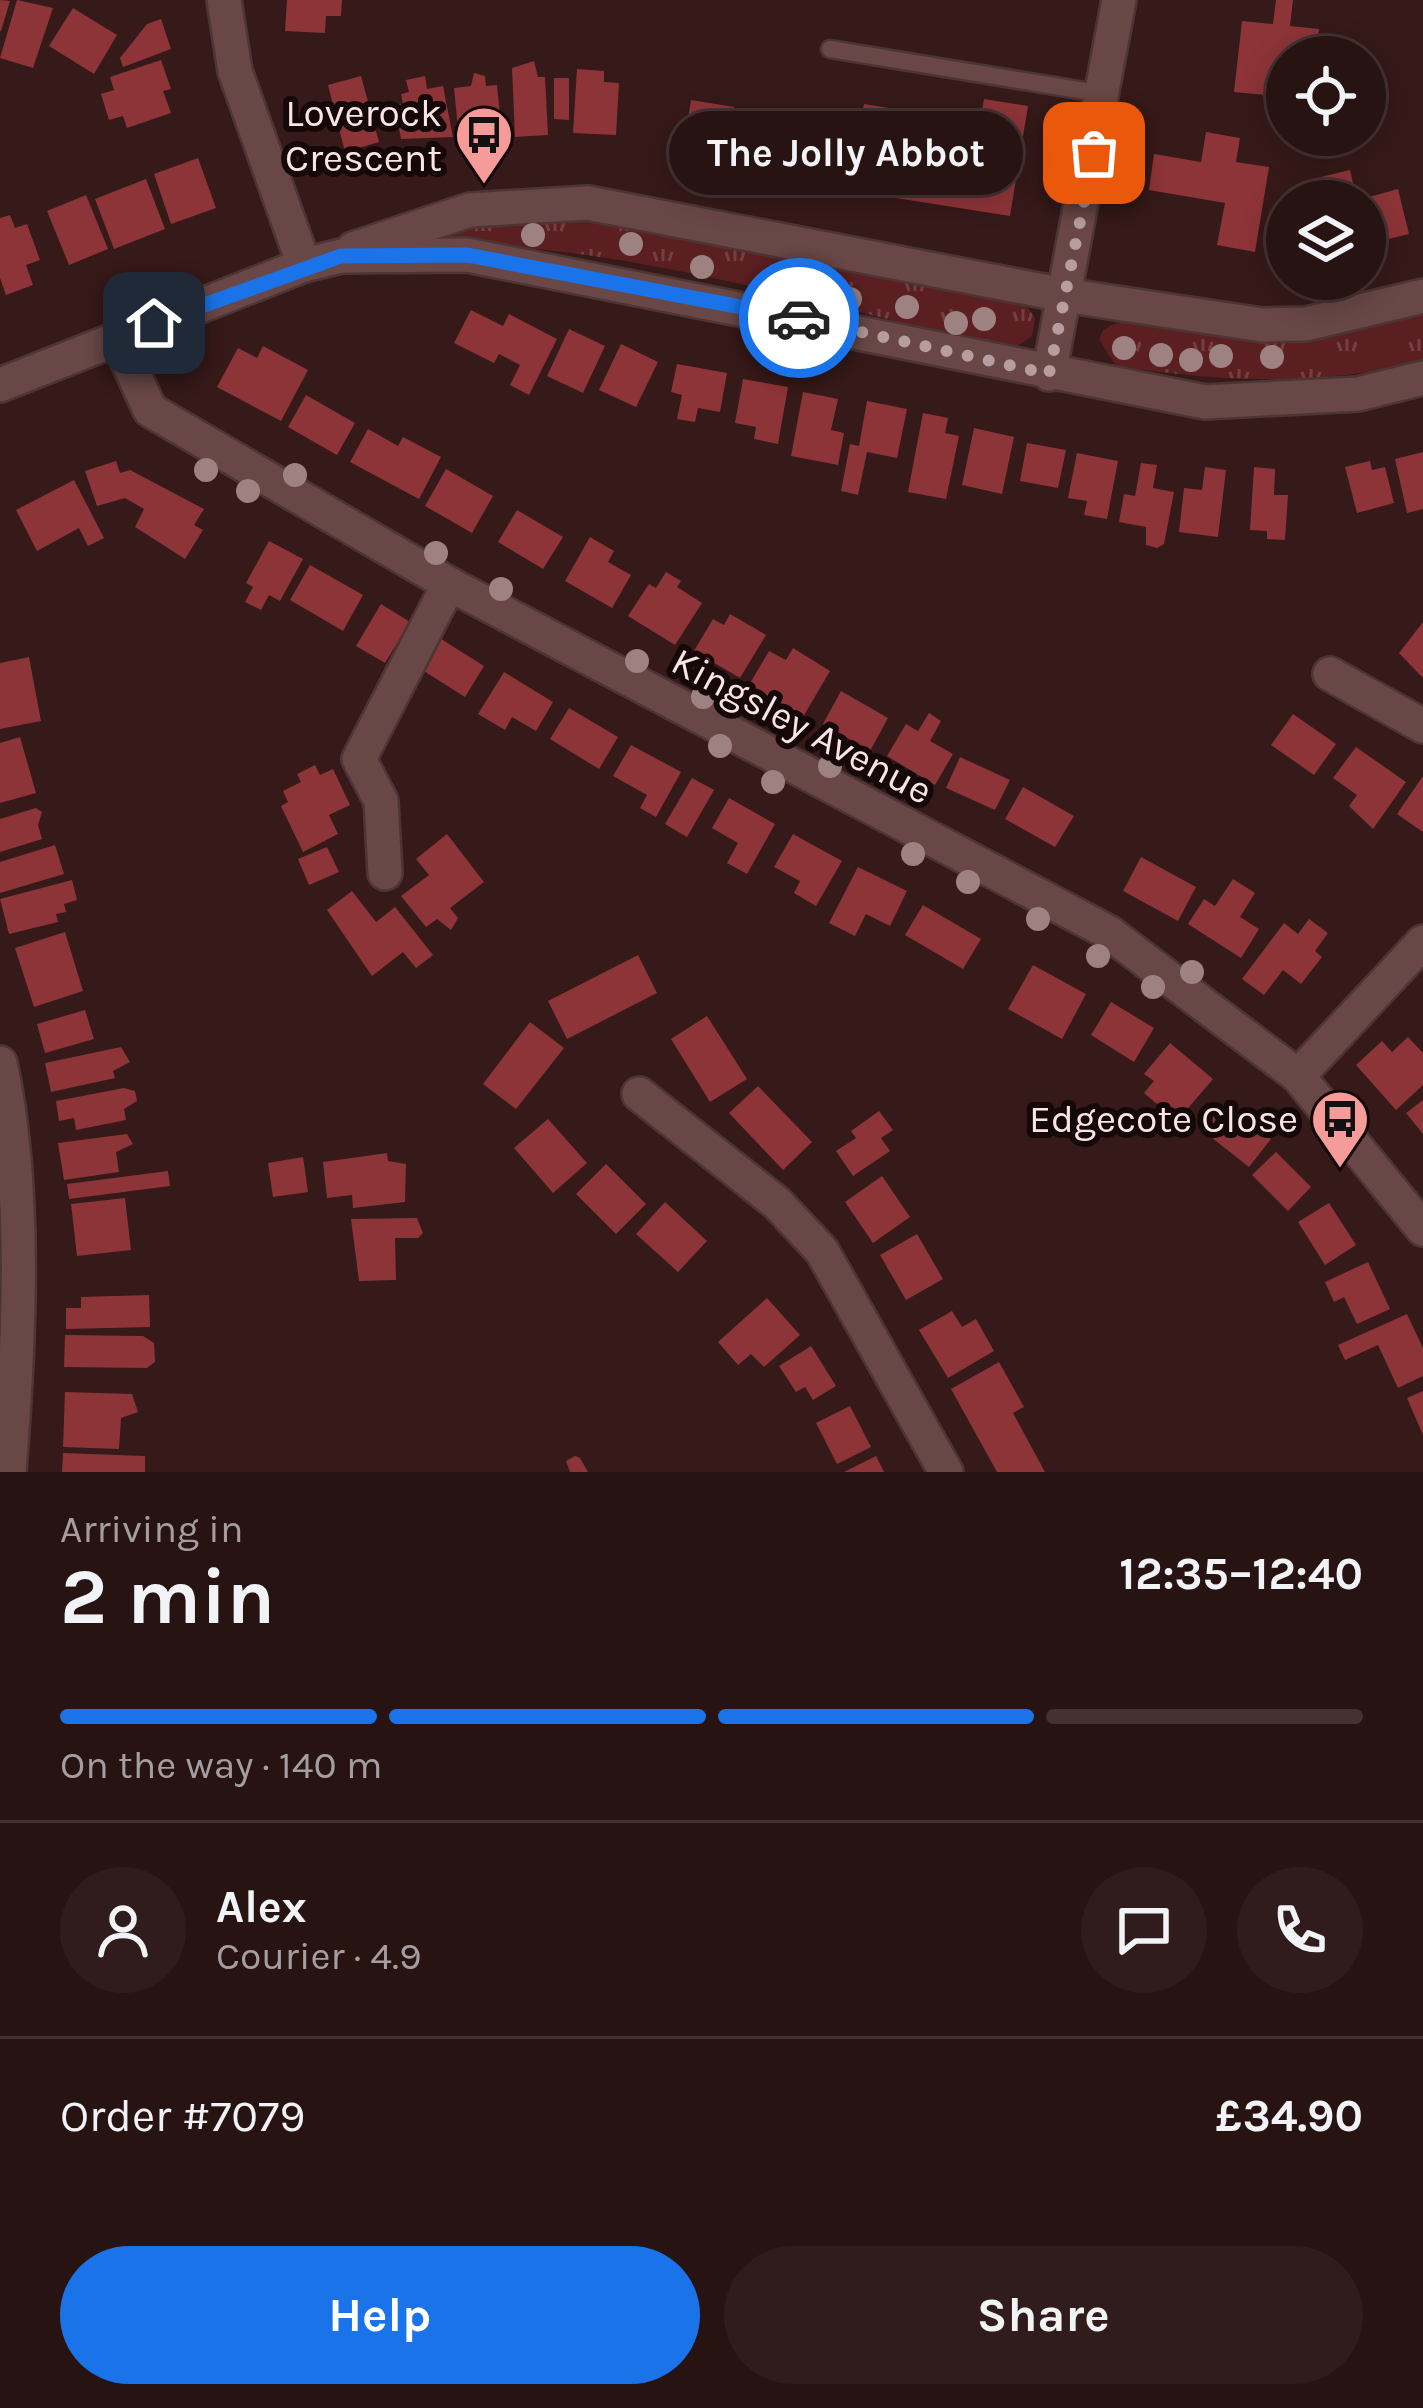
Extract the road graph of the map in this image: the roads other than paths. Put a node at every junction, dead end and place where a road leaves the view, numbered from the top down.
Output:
1 (224, 0) edge
2 (1119, 0) edge
3 (830, 49) dead end
4 (1106, 84) junction
5 (341, 256) junction
6 (304, 265) junction
7 (1064, 295) junction
8 (1423, 296) edge
9 (117, 338) junction
10 (1049, 374) junction
11 (1423, 378) edge
12 (0, 385) edge
13 (448, 584) junction
14 (1330, 674) dead end
15 (1423, 726) edge
16 (385, 873) dead end
17 (1423, 942) edge
18 (0, 1063) edge
19 (1298, 1076) junction
20 (639, 1094) dead end
21 (1423, 1229) edge
22 (9, 1472) edge
23 (946, 1472) edge

1 - 6 street
2 - 4 street
3 - 4 lane
4 - 7 street
5 - 6 street
5 - 7 street
5 - 10 street
6 - 9 street
7 - 8 street
7 - 10 street
9 - 12 street
9 - 13 street, Kingsley Avenue
10 - 11 street
13 - 16 street
13 - 19 street, Kingsley Avenue
14 - 15 street
17 - 19 street
18 - 22 street
19 - 21 street, Kingsley Avenue
20 - 23 street

